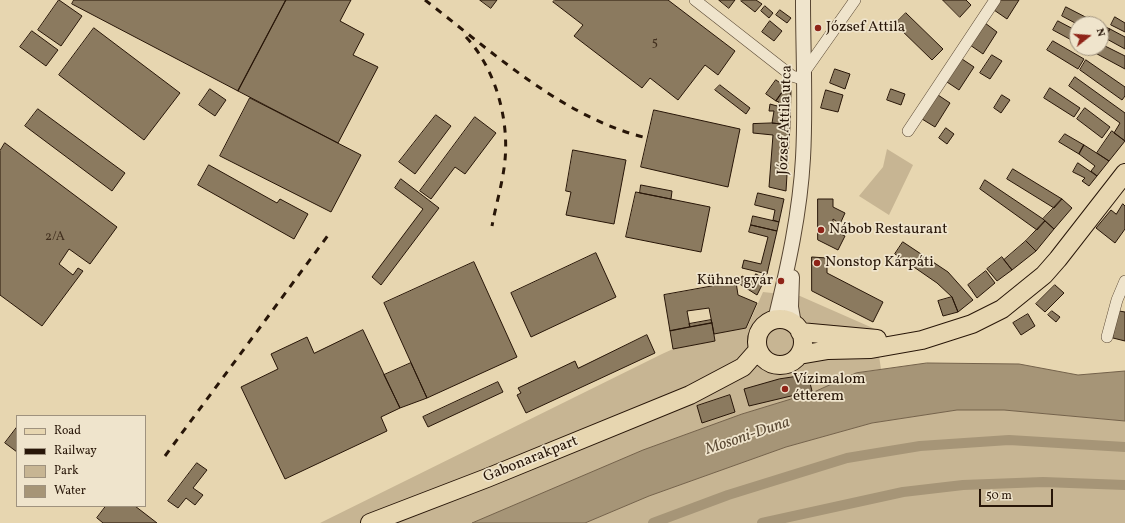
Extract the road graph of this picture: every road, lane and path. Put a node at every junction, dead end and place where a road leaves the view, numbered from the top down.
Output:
1 (695, 0) edge
2 (803, 0) edge
3 (855, 0) edge
4 (994, 0) edge
5 (805, 75) junction
6 (908, 131) dead end
7 (1125, 173) edge
8 (793, 241) junction
9 (1125, 281) edge
10 (775, 320) junction
11 (797, 328) junction
12 (1107, 337) dead end
13 (901, 343) junction
14 (758, 350) junction
15 (799, 355) junction
16 (772, 364) junction
17 (690, 395) junction
18 (370, 523) edge

1 - 5 street
2 - 5 street, József Attila utca
3 - 5 street
4 - 6 street
5 - 8 street, József Attila utca
7 - 13 main road
8 - 10 street, József Attila utca
8 - 11 street, József Attila utca
9 - 12 street
10 - 11 main road
10 - 14 main road
11 - 13 main road
11 - 15 main road
13 - 15 main road
14 - 16 main road
14 - 17 main road
15 - 16 main road
16 - 17 main road
17 - 18 main road, Gabonarakpart

